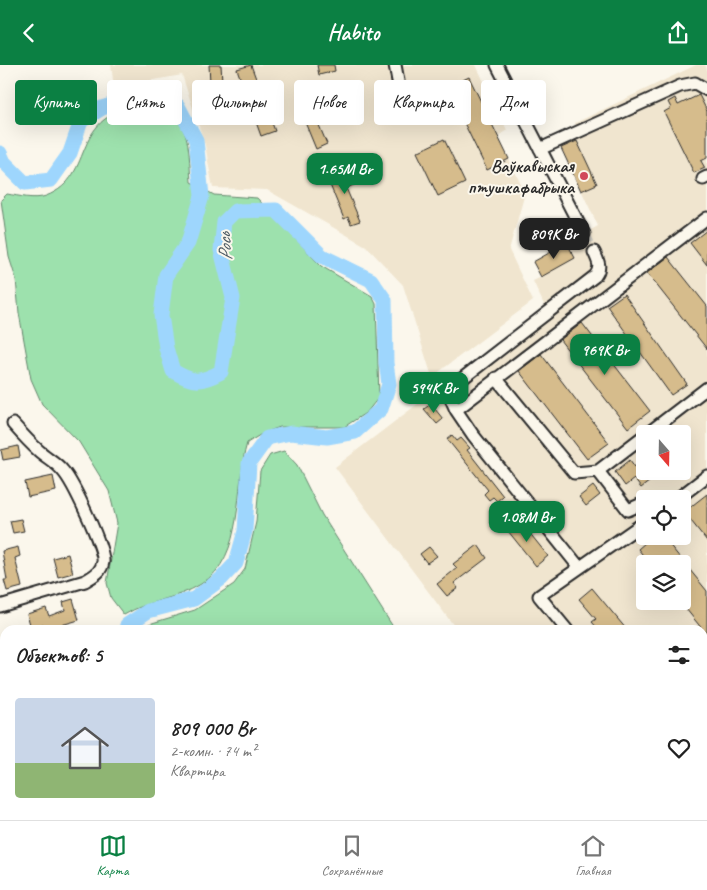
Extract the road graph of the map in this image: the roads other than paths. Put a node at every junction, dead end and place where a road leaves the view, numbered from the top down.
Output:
1 (395, 65) edge
2 (497, 65) edge
3 (398, 80) edge
4 (707, 90) edge
5 (540, 149) junction
6 (707, 218) edge
7 (584, 234) tunnel mouth
8 (594, 252) tunnel mouth
9 (496, 378) junction
10 (707, 388) edge
11 (456, 410) junction
12 (12, 424) dead end
13 (659, 425) edge
14 (636, 442) edge
15 (598, 471) junction
16 (707, 476) edge
17 (689, 490) edge
18 (636, 507) edge
19 (636, 529) edge
20 (579, 567) junction
21 (0, 606) edge
22 (563, 625) edge

1 - 3 street
2 - 5 street
4 - 5 street
5 - 7 street
6 - 9 street
8 - 11 street
9 - 11 street
9 - 15 street
10 - 13 street
11 - 20 street
12 - 21 street
14 - 15 street
15 - 18 street
16 - 17 street
19 - 20 street
20 - 22 street

